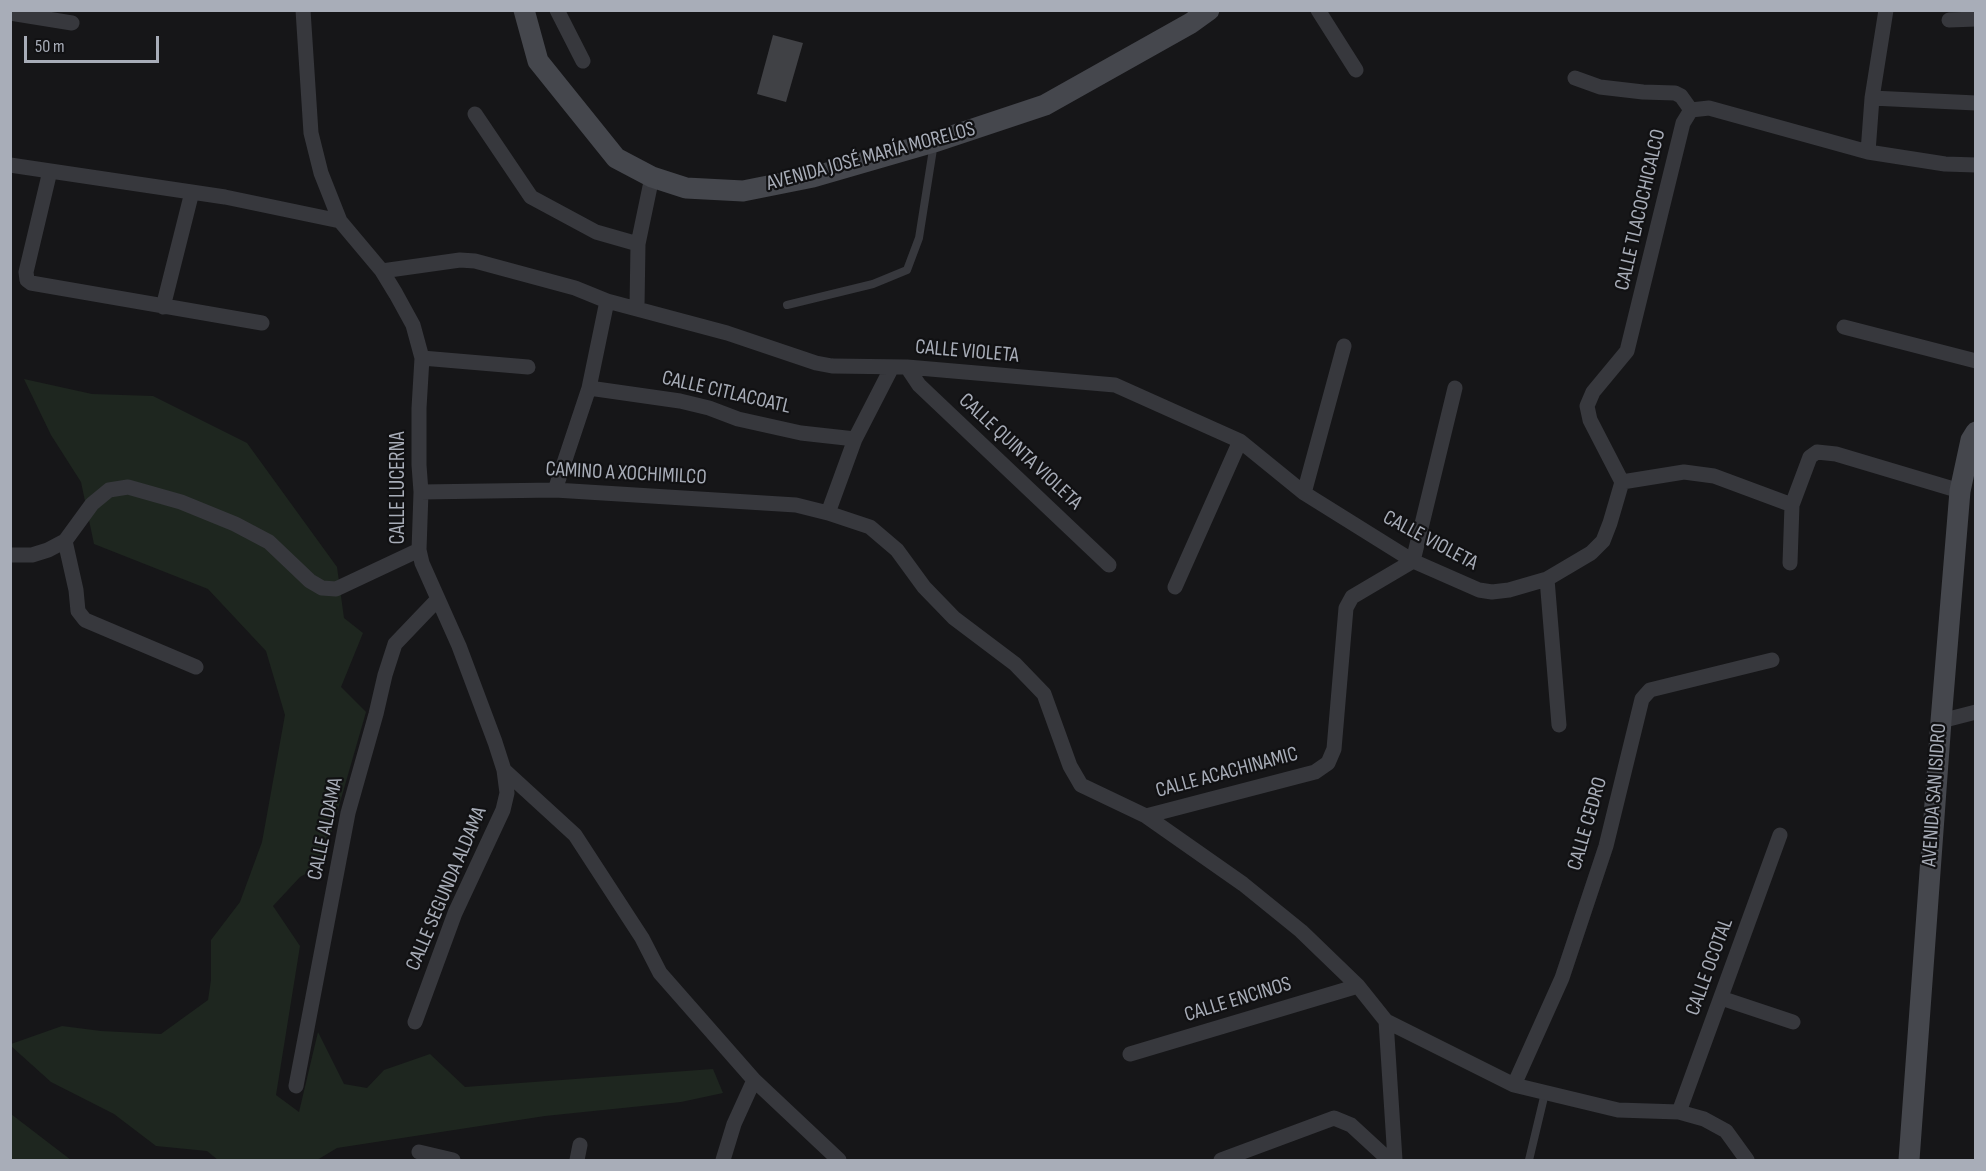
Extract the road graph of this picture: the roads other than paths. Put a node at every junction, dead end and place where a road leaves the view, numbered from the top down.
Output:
1 (303, 10) edge
2 (524, 10) edge
3 (557, 10) edge
4 (1209, 10) edge
5 (1318, 10) edge
6 (1886, 10) edge
7 (10, 13) edge
8 (1976, 19) edge
9 (1949, 20) dead end
10 (72, 23) dead end
11 (583, 61) dead end
12 (1356, 70) dead end
13 (1575, 78) dead end
14 (1872, 98) junction
15 (1976, 103) edge
16 (1691, 110) junction
17 (476, 114) dead end
18 (934, 142) junction
19 (1868, 152) junction
20 (10, 165) edge
21 (1976, 165) edge
22 (50, 171) junction
23 (652, 177) junction
24 (192, 192) junction
25 (340, 220) junction
26 (638, 244) junction
27 (382, 271) junction
28 (606, 301) junction
29 (787, 305) dead end
30 (163, 307) junction
31 (637, 308) junction
32 (262, 323) dead end
33 (1844, 327) dead end
34 (1344, 346) dead end
35 (422, 358) junction
36 (1976, 361) edge
37 (528, 367) dead end
38 (899, 367) junction
39 (589, 388) junction
40 (1455, 388) dead end
41 (1974, 436) edge
42 (855, 440) junction
43 (1240, 441) junction
44 (1622, 482) junction
45 (555, 490) junction
46 (1960, 491) junction
47 (421, 492) junction
48 (1304, 493) junction
49 (1791, 505) junction
50 (828, 513) junction
51 (64, 540) junction
52 (419, 549) junction
53 (10, 555) edge
54 (1413, 561) junction
55 (1790, 563) dead end
56 (1109, 565) dead end
57 (1547, 579) junction
58 (1175, 587) dead end
59 (438, 599) junction
60 (1772, 660) dead end
61 (196, 667) dead end
62 (1976, 712) edge
63 (1941, 721) junction
64 (1559, 725) dead end
65 (504, 770) junction
66 (1146, 816) junction
67 (1780, 835) dead end
68 (1358, 986) junction
69 (1721, 998) junction
70 (1386, 1021) junction
71 (415, 1022) dead end
72 (1793, 1022) dead end
73 (1131, 1054) dead end
74 (754, 1080) junction
75 (1514, 1085) junction
76 (296, 1086) dead end
77 (1545, 1093) junction
78 (1679, 1112) junction
79 (419, 1152) dead end
80 (453, 1161) edge
81 (723, 1161) edge
82 (839, 1161) edge
83 (1221, 1161) edge
84 (1389, 1161) edge
85 (1395, 1161) edge
86 (1529, 1161) edge
87 (1747, 1161) edge
88 (1909, 1161) edge

1 - 25 street, CALLE LUCERNA
2 - 23 main road, AVENIDA JOSÉ MARÍA MORELOS
3 - 11 street
4 - 18 main road, AVENIDA JOSÉ MARÍA MORELOS
5 - 12 street
6 - 14 street
7 - 10 street
8 - 9 street
13 - 16 street
14 - 15 street
14 - 19 street
16 - 19 street, CALLE TLACOCHICALCO
16 - 44 street, CALLE TLACOCHICALCO
17 - 26 street
18 - 23 main road, AVENIDA JOSÉ MARÍA MORELOS
18 - 29 lane
19 - 21 street, CALLE TLACOCHICALCO
20 - 22 street
22 - 24 street
22 - 30 street
23 - 26 street
24 - 25 street
24 - 30 street
25 - 27 street, CALLE LUCERNA
26 - 31 street
27 - 28 street, CALLE VIOLETA
27 - 35 street, CALLE LUCERNA
28 - 31 street, CALLE VIOLETA
28 - 39 street
30 - 32 street
31 - 38 street, CALLE VIOLETA
33 - 36 street
34 - 48 street
35 - 37 street
35 - 47 street, CALLE LUCERNA
38 - 42 street, CALLE VIOLETA
38 - 43 street, CALLE VIOLETA
38 - 56 street, CALLE QUINTA VIOLETA
39 - 42 street, CALLE CITLACOATL
39 - 45 street
40 - 54 street
41 - 46 main road, AVENIDA SAN ISIDRO
42 - 50 street, CALLE VIOLETA
43 - 48 street, CALLE VIOLETA
43 - 58 street
44 - 49 street
44 - 57 street, CALLE VIOLETA
45 - 47 street, CAMINO A XOCHIMILCO
45 - 50 street, CAMINO A XOCHIMILCO
46 - 49 street
46 - 63 main road, AVENIDA SAN ISIDRO
47 - 52 street, CALLE LUCERNA
48 - 54 street, CALLE VIOLETA
49 - 55 street
50 - 66 street, CAMINO A XOCHIMILCO
51 - 52 street
51 - 53 street
51 - 61 street
52 - 59 street, CALLE LUCERNA
54 - 57 street, CALLE VIOLETA
54 - 66 street, CALLE ACACHINAMIC
57 - 64 street
59 - 65 street, CALLE LUCERNA
59 - 76 street, CALLE ALDAMA
60 - 75 street, CALLE CEDRO
62 - 63 street
63 - 88 main road, AVENIDA SAN ISIDRO
65 - 71 street, CALLE SEGUNDA ALDAMA
65 - 74 street
66 - 68 street, CAMINO A XOCHIMILCO
67 - 69 street, CALLE OCOTAL
68 - 70 street, CAMINO A XOCHIMILCO
68 - 73 street, CALLE ENCINOS
69 - 72 street
69 - 78 street, CALLE OCOTAL
70 - 75 street
70 - 85 street
74 - 81 street
74 - 82 street
75 - 77 street
77 - 78 street
77 - 86 lane
78 - 87 street
79 - 80 street
83 - 84 street

